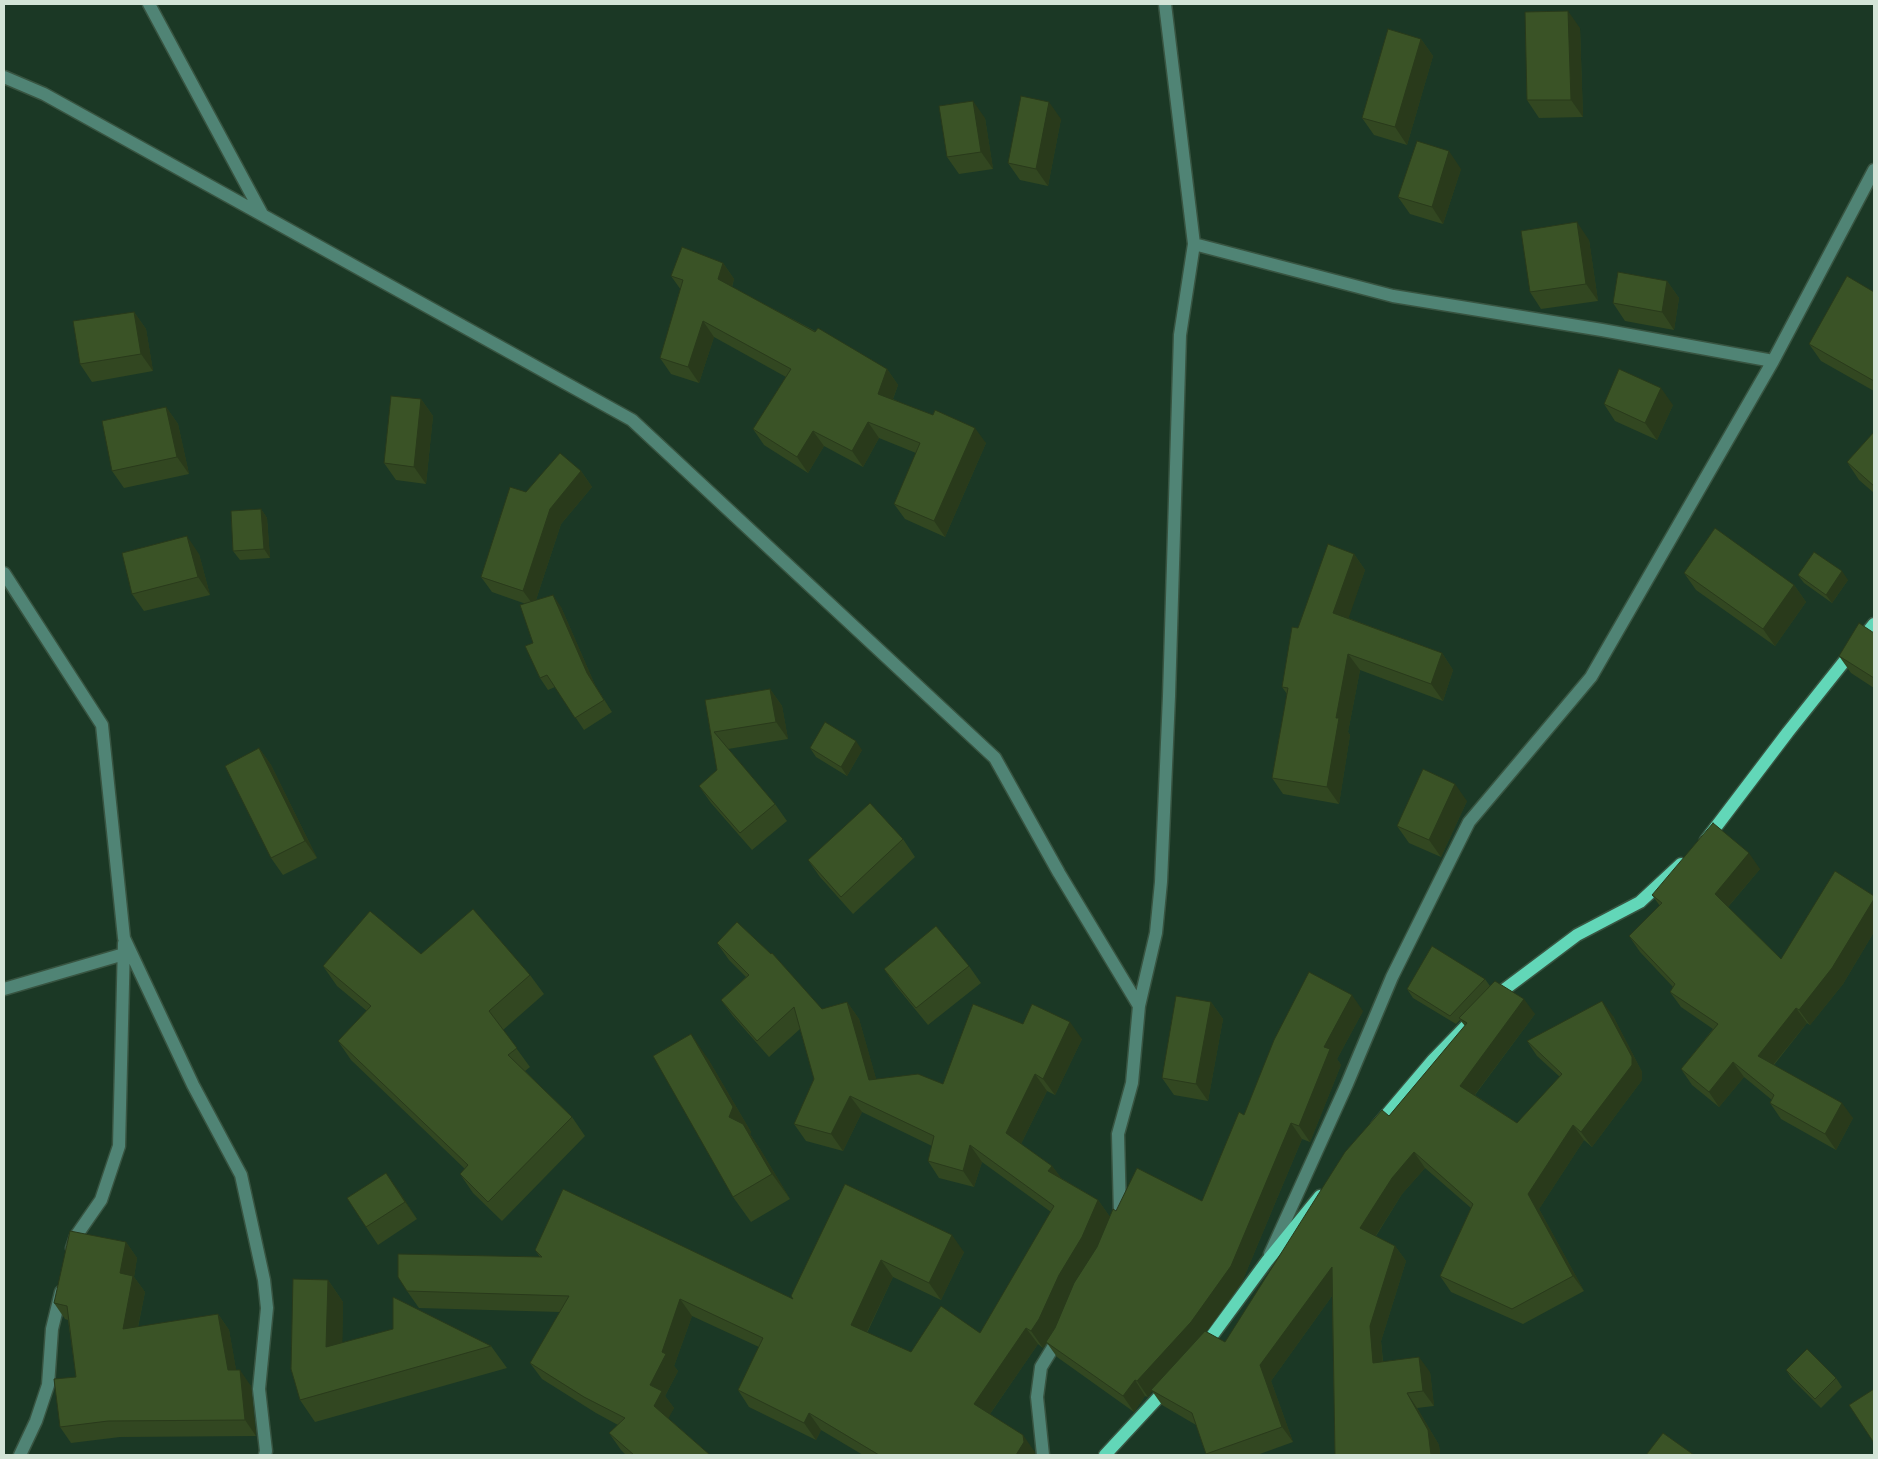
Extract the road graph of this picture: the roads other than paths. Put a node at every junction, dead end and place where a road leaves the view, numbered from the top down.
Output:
1 (149, 4) edge
2 (1165, 4) edge
3 (4, 77) edge
4 (1874, 170) edge
5 (262, 214) junction
6 (1194, 244) junction
7 (1773, 361) junction
8 (4, 573) edge
9 (1874, 624) edge
10 (124, 938) junction
11 (124, 954) junction
12 (4, 989) edge
13 (1139, 1006) junction
14 (1366, 1139) edge
15 (1329, 1185) edge
16 (1113, 1232) edge
17 (1267, 1261) junction
18 (68, 1264) edge
19 (64, 1282) edge
20 (1066, 1322) edge
21 (1196, 1357) edge
22 (1176, 1378) edge
23 (20, 1455) edge
24 (265, 1455) edge
25 (1043, 1455) edge
26 (1105, 1455) edge

1 - 5 street
2 - 6 street
3 - 5 street
4 - 7 street
5 - 13 street
6 - 7 street
6 - 13 street
7 - 17 street
8 - 10 street
9 - 14 main road
10 - 11 street
10 - 24 street
11 - 12 street
11 - 18 street
13 - 16 street
15 - 17 main road
17 - 21 main road
19 - 23 street
20 - 25 street
22 - 26 main road

